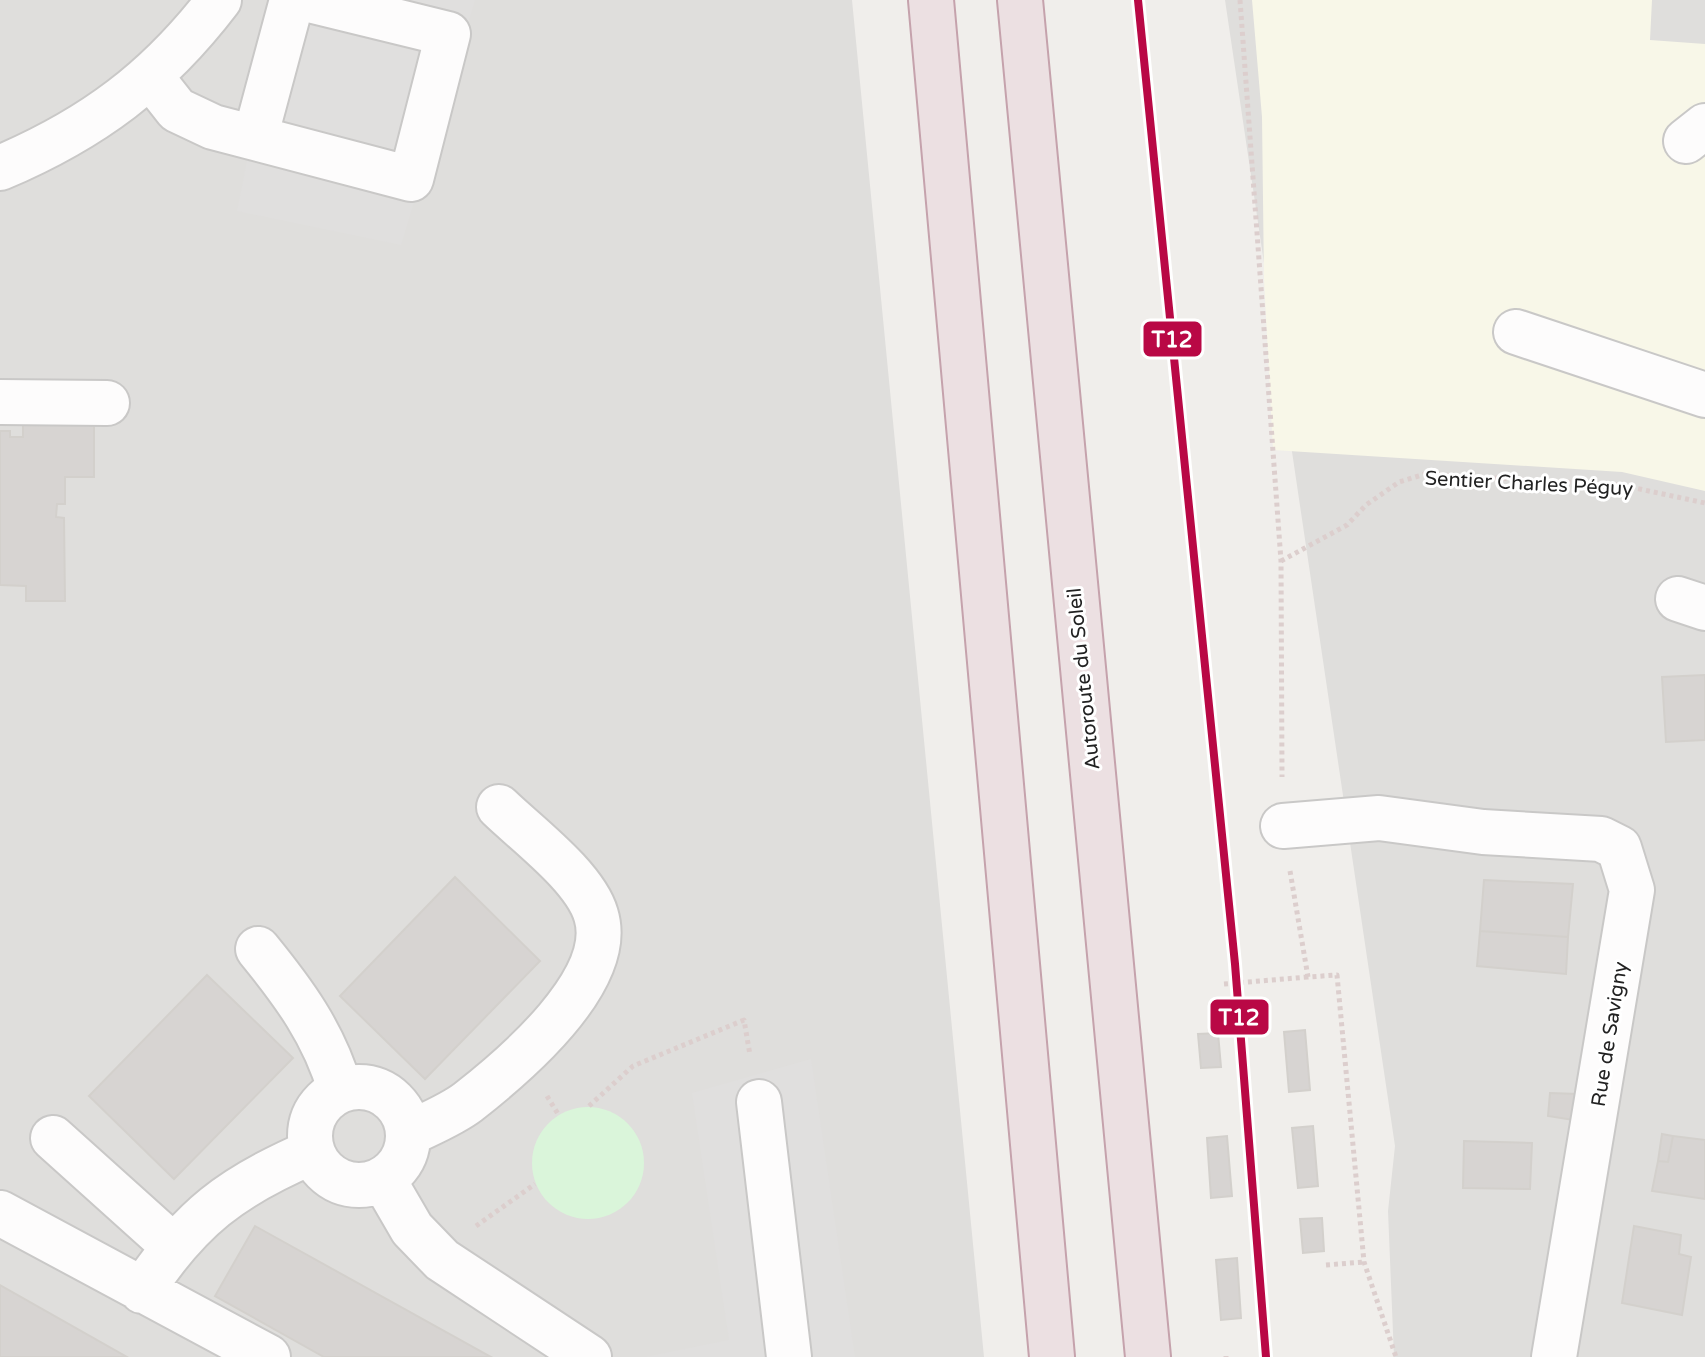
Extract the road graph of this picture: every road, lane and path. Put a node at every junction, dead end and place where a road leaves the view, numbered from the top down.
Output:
1 (219, 0) edge
2 (292, 0) edge
3 (309, 0) edge
4 (931, 0) edge
5 (1020, 0) edge
6 (1240, 0) edge
7 (151, 77) junction
8 (255, 138) junction
9 (0, 168) edge
10 (1516, 332) dead end
11 (1705, 395) edge
12 (0, 402) edge
13 (107, 403) dead end
14 (1705, 503) edge
15 (1281, 561) junction
16 (1280, 746) dead end
17 (499, 807) dead end
18 (1286, 844) joint
19 (258, 949) dead end
20 (1308, 977) junction
21 (1224, 984) dead end
22 (340, 1089) junction
23 (759, 1102) joint
24 (589, 1106) dead end
25 (408, 1134) junction
26 (53, 1138) dead end
27 (312, 1152) junction
28 (383, 1179) junction
29 (535, 1184) dead end
30 (0, 1213) edge
31 (172, 1245) junction
32 (442, 1260) junction
33 (1364, 1262) junction
34 (1326, 1265) dead end
35 (142, 1291) junction
36 (268, 1357) edge
37 (589, 1357) edge
38 (789, 1357) edge
39 (1052, 1357) edge
40 (1148, 1357) edge
41 (1396, 1357) edge
42 (1554, 1357) edge

1 - 7 street
2 - 8 street
3 - 8 street
4 - 39 highway
5 - 40 highway, Autoroute du Soleil
6 - 15 path
7 - 8 street
7 - 9 street
10 - 11 street
12 - 13 street
14 - 15 path, Sentier Charles Péguy
15 - 16 path
17 - 25 street
18 - 20 path
18 - 42 street, Rue de Savigny
19 - 22 street
20 - 21 path
20 - 33 path
22 - 25 street
22 - 27 street
23 - 24 path
23 - 38 street
25 - 28 street
26 - 31 street
27 - 28 street
27 - 31 street
28 - 32 street
29 - 32 path
30 - 35 street
31 - 35 street
32 - 37 street
33 - 34 path
33 - 41 path
35 - 36 street

